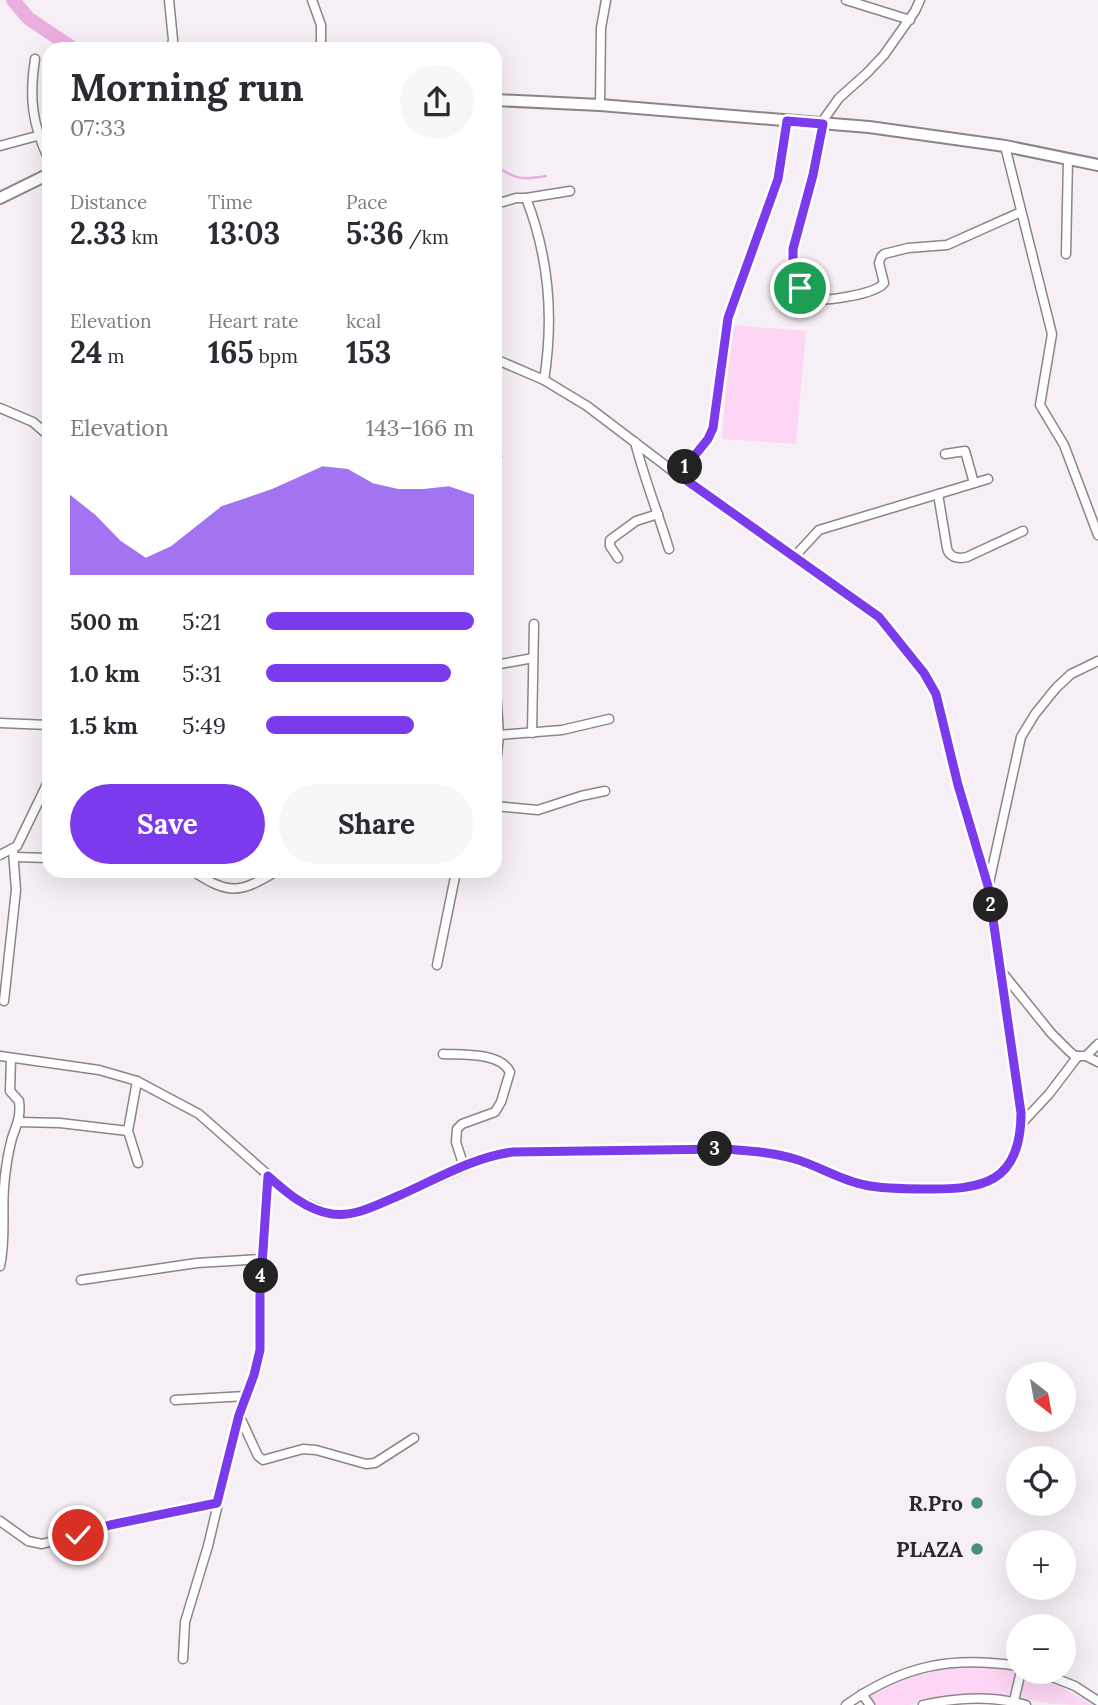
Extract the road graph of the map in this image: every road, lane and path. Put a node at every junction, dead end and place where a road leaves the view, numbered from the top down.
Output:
1 (169, 0) edge
2 (312, 0) edge
3 (606, 0) edge
4 (846, 0) edge
5 (920, 0) edge
6 (910, 20) junction
7 (173, 42) edge
8 (321, 42) edge
9 (36, 59) dead end
10 (502, 100) edge
11 (600, 105) junction
12 (787, 121) junction
13 (823, 124) junction
14 (37, 136) junction
15 (0, 146) edge
16 (42, 146) edge
17 (1005, 146) junction
18 (1068, 159) junction
19 (1098, 165) edge
20 (42, 177) edge
21 (570, 191) dead end
22 (0, 198) edge
23 (526, 198) junction
24 (502, 202) edge
25 (1021, 212) junction
26 (1066, 254) dead end
27 (502, 362) edge
28 (544, 380) junction
29 (0, 408) edge
30 (42, 430) edge
31 (635, 441) junction
32 (945, 454) dead end
33 (679, 475) junction
34 (988, 480) dead end
35 (974, 484) junction
36 (938, 494) junction
37 (658, 514) junction
38 (1023, 531) dead end
39 (1098, 535) edge
40 (669, 549) dead end
41 (794, 557) junction
42 (618, 558) dead end
43 (534, 624) dead end
44 (533, 658) junction
45 (1098, 661) edge
46 (502, 664) edge
47 (609, 719) dead end
48 (0, 723) edge
49 (42, 725) edge
50 (532, 733) junction
51 (502, 736) edge
52 (605, 791) dead end
53 (42, 796) edge
54 (502, 807) edge
55 (13, 854) junction
56 (0, 855) edge
57 (42, 857) edge
58 (204, 878) edge
59 (265, 878) edge
60 (455, 878) edge
61 (988, 886) junction
62 (436, 965) dead end
63 (1001, 971) junction
64 (4, 1001) dead end
65 (1098, 1044) edge
66 (443, 1054) dead end
67 (0, 1056) edge
68 (1082, 1056) junction
69 (11, 1058) junction
70 (1098, 1062) edge
71 (137, 1081) junction
72 (19, 1122) junction
73 (1021, 1124) junction
74 (128, 1131) junction
75 (138, 1163) dead end
76 (464, 1167) junction
77 (268, 1176) junction
78 (262, 1259) junction
79 (0, 1266) edge
80 (81, 1280) dead end
81 (246, 1396) junction
82 (175, 1400) dead end
83 (239, 1415) junction
84 (414, 1438) dead end
85 (217, 1503) junction
86 (0, 1521) edge
87 (183, 1659) dead end
88 (1006, 1664) edge
89 (1018, 1684) edge
90 (1069, 1684) edge
91 (862, 1694) junction
92 (1014, 1701) junction
93 (1098, 1701) edge
94 (846, 1705) edge
95 (870, 1705) edge
96 (923, 1705) edge
97 (1026, 1705) edge

1 - 7 street
2 - 8 street
3 - 11 street
4 - 6 street
5 - 6 street
6 - 13 street
9 - 14 street
10 - 11 street
11 - 12 street
12 - 13 street
12 - 33 street
13 - 17 street
13 - 25 street
14 - 15 street
14 - 16 street
17 - 18 street
17 - 25 street
18 - 19 street
18 - 26 street
20 - 22 street
21 - 23 street
23 - 24 street
23 - 28 street
25 - 39 street
27 - 28 street
28 - 31 street
29 - 30 street
31 - 33 street
31 - 37 street
32 - 35 street
33 - 41 street
34 - 35 street
35 - 36 street
36 - 38 street
36 - 41 street
37 - 40 street
37 - 42 street
41 - 61 street
43 - 44 street
44 - 46 street
44 - 50 street
45 - 61 street
47 - 50 street
48 - 49 street
50 - 51 street
52 - 54 street
53 - 55 street
55 - 56 street
55 - 57 street
55 - 64 street
58 - 59 street
60 - 62 street
61 - 63 street
63 - 68 street
63 - 73 street
65 - 68 street
66 - 76 street
67 - 69 street
68 - 70 street
68 - 73 street
69 - 71 street
69 - 72 street
71 - 74 street
71 - 77 street
72 - 74 street
72 - 79 street
73 - 76 street
74 - 75 street
76 - 77 street
77 - 78 street
78 - 80 street
78 - 81 street
81 - 82 street
81 - 83 street
83 - 84 street
83 - 85 street
85 - 86 street
85 - 87 street
88 - 91 street
89 - 92 street
90 - 93 street
91 - 94 street
91 - 95 street
92 - 96 street
92 - 97 street

